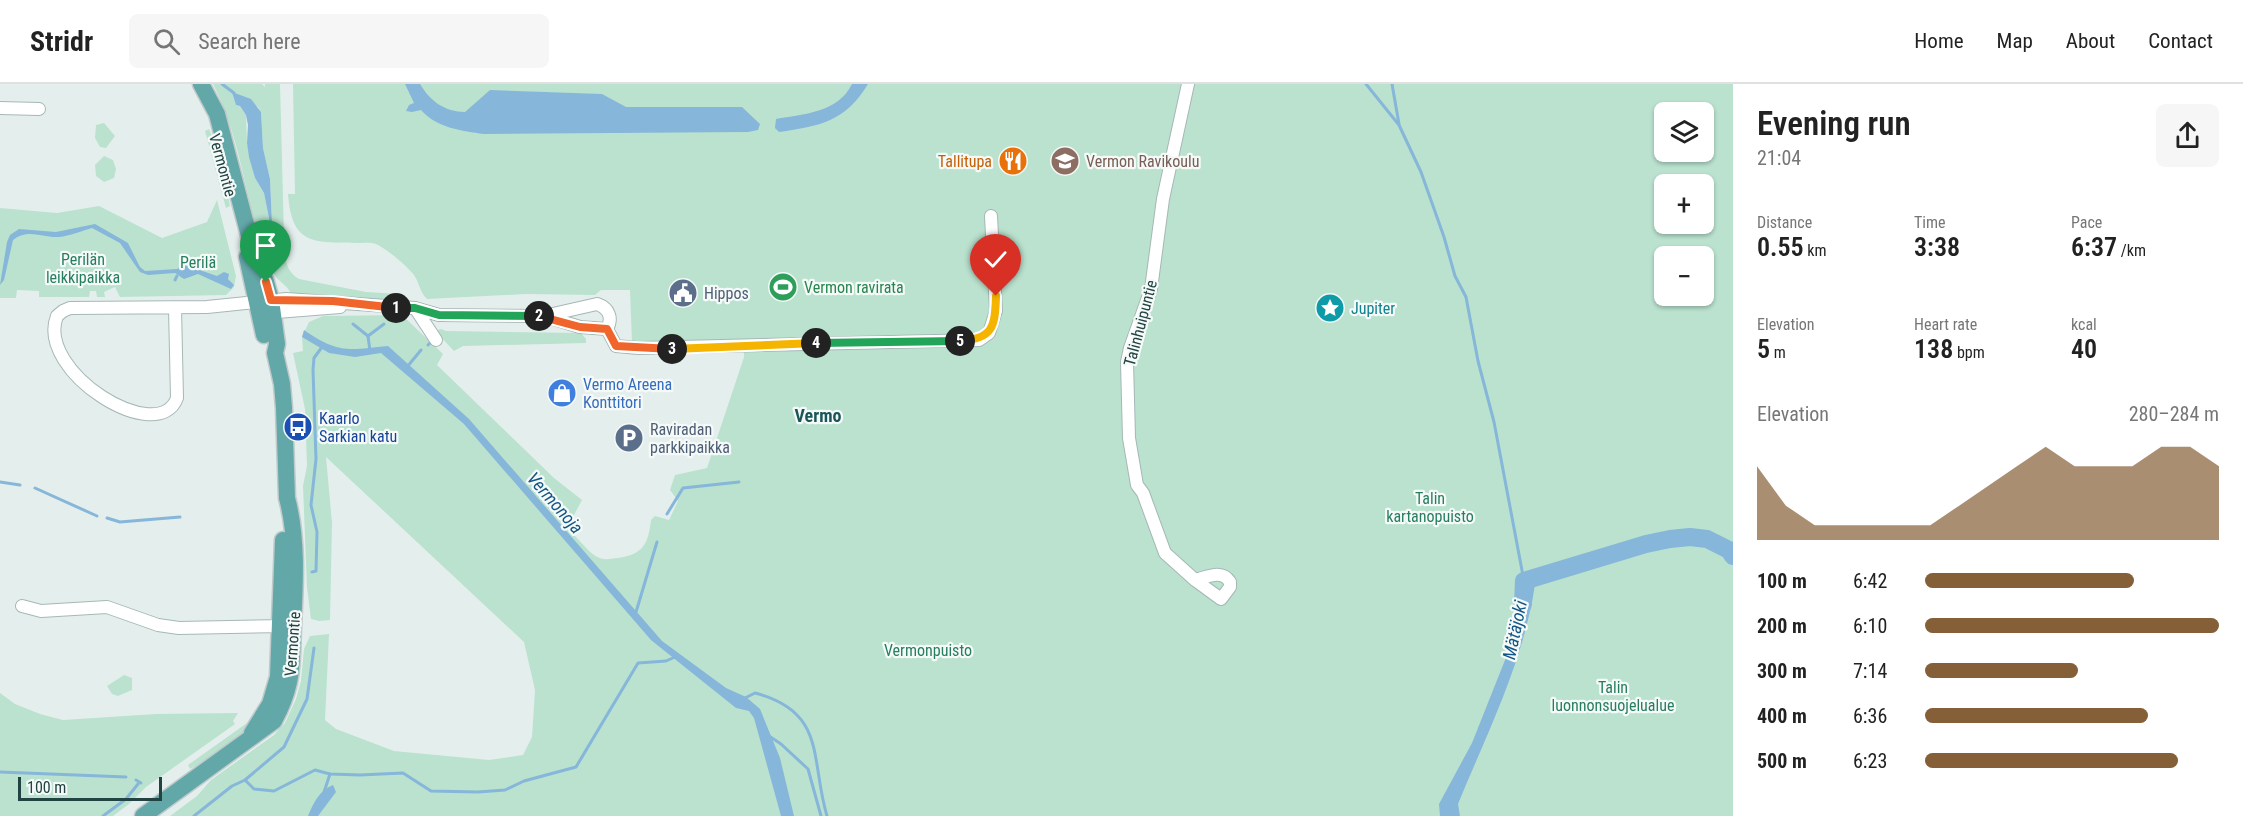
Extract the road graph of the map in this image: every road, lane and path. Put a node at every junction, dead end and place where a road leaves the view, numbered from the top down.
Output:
1 (189, 84) edge
2 (201, 84) edge
3 (1188, 84) edge
4 (0, 108) edge
5 (39, 109) dead end
6 (991, 216) dead end
7 (265, 307) junction
8 (175, 308) junction
9 (415, 308) junction
10 (544, 316) junction
11 (607, 329) junction
12 (436, 339) dead end
13 (1196, 580) dead end
14 (22, 606) dead end
15 (287, 626) junction
16 (143, 816) edge

1 - 7 main road, Vermontie
2 - 7 main road, Vermontie
3 - 13 street, Talinhuipuntie
4 - 5 street
6 - 11 street
7 - 8 street
7 - 9 street
7 - 15 main road, Vermontie
8 - 8 street
9 - 10 street
9 - 12 street
10 - 11 street
10 - 11 street
14 - 15 street
15 - 16 main road, Vermontie

